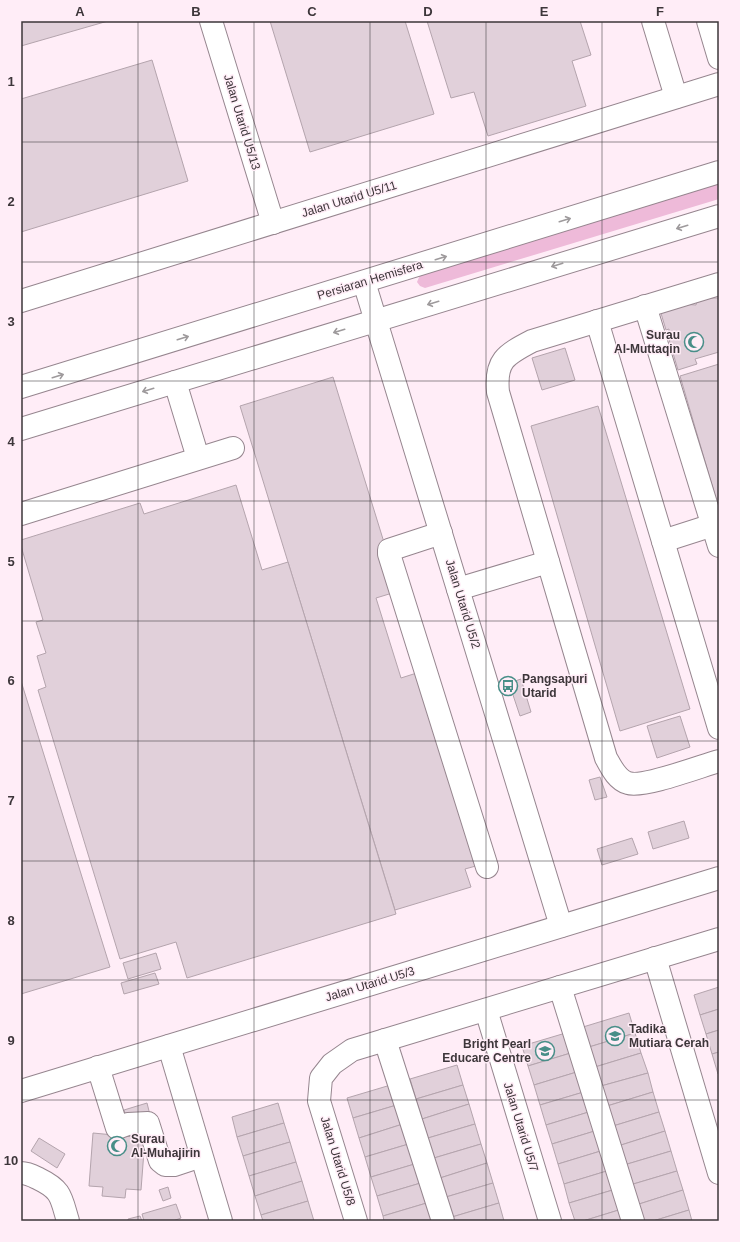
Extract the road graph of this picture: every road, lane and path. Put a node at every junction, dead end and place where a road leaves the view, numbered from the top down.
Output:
1 (211, 21) edge
2 (653, 21) edge
3 (708, 21) edge
4 (719, 58) edge
5 (719, 84) edge
6 (676, 97) junction
7 (719, 172) edge
8 (719, 216) edge
9 (273, 223) junction
10 (364, 282) junction
11 (719, 284) edge
12 (21, 301) edge
13 (646, 306) junction
14 (376, 320) junction
15 (597, 321) junction
16 (175, 382) junction
17 (21, 387) edge
18 (21, 429) edge
19 (233, 448) dead end
20 (198, 458) junction
21 (21, 514) edge
22 (713, 525) junction
23 (441, 533) junction
24 (663, 541) junction
25 (719, 546) edge
26 (548, 562) junction
27 (458, 588) junction
28 (719, 728) edge
29 (719, 761) edge
30 (487, 867) dead end
31 (719, 878) edge
32 (561, 926) junction
33 (719, 939) edge
34 (655, 958) junction
35 (560, 987) junction
36 (486, 1010) junction
37 (385, 1040) junction
38 (169, 1046) junction
39 (98, 1067) junction
40 (21, 1091) edge
41 (202, 1156) junction
42 (719, 1172) edge
43 (21, 1173) edge
44 (68, 1221) edge
45 (221, 1221) edge
46 (356, 1221) edge
47 (443, 1221) edge
48 (550, 1221) edge
49 (633, 1221) edge

1 - 9 street, Jalan Utarid U5/13
2 - 6 street
3 - 4 street
5 - 6 street, Jalan Utarid U5/11
6 - 9 street, Jalan Utarid U5/11
10 -> 7 street, Persiaran Hemisfera
8 -> 14 street
9 - 12 street, Jalan Utarid U5/11
10 - 14 street, Jalan Utarid U5/2
17 -> 10 street, Persiaran Hemisfera
11 - 13 street
13 - 15 street
13 - 22 street
14 -> 16 street
14 - 23 street, Jalan Utarid U5/2
15 - 24 street
15 - 26 street
16 -> 18 street
16 - 20 street
19 - 20 street
20 - 21 street
22 - 24 street
22 - 25 street
23 - 27 street, Jalan Utarid U5/2
23 - 30 street
24 - 28 street
26 - 27 street
26 - 29 street
27 - 32 street, Jalan Utarid U5/2
31 - 32 street, Jalan Utarid U5/3
32 - 38 street, Jalan Utarid U5/3
33 - 34 street
34 - 35 street
34 - 42 street
35 - 36 street
35 - 49 street
36 - 37 street
36 - 48 street, Jalan Utarid U5/7
37 - 46 street, Jalan Utarid U5/8
37 - 47 street
38 - 39 street, Jalan Utarid U5/3
38 - 41 street
39 - 40 street, Jalan Utarid U5/3
39 - 41 street
41 - 45 street
43 - 44 street

